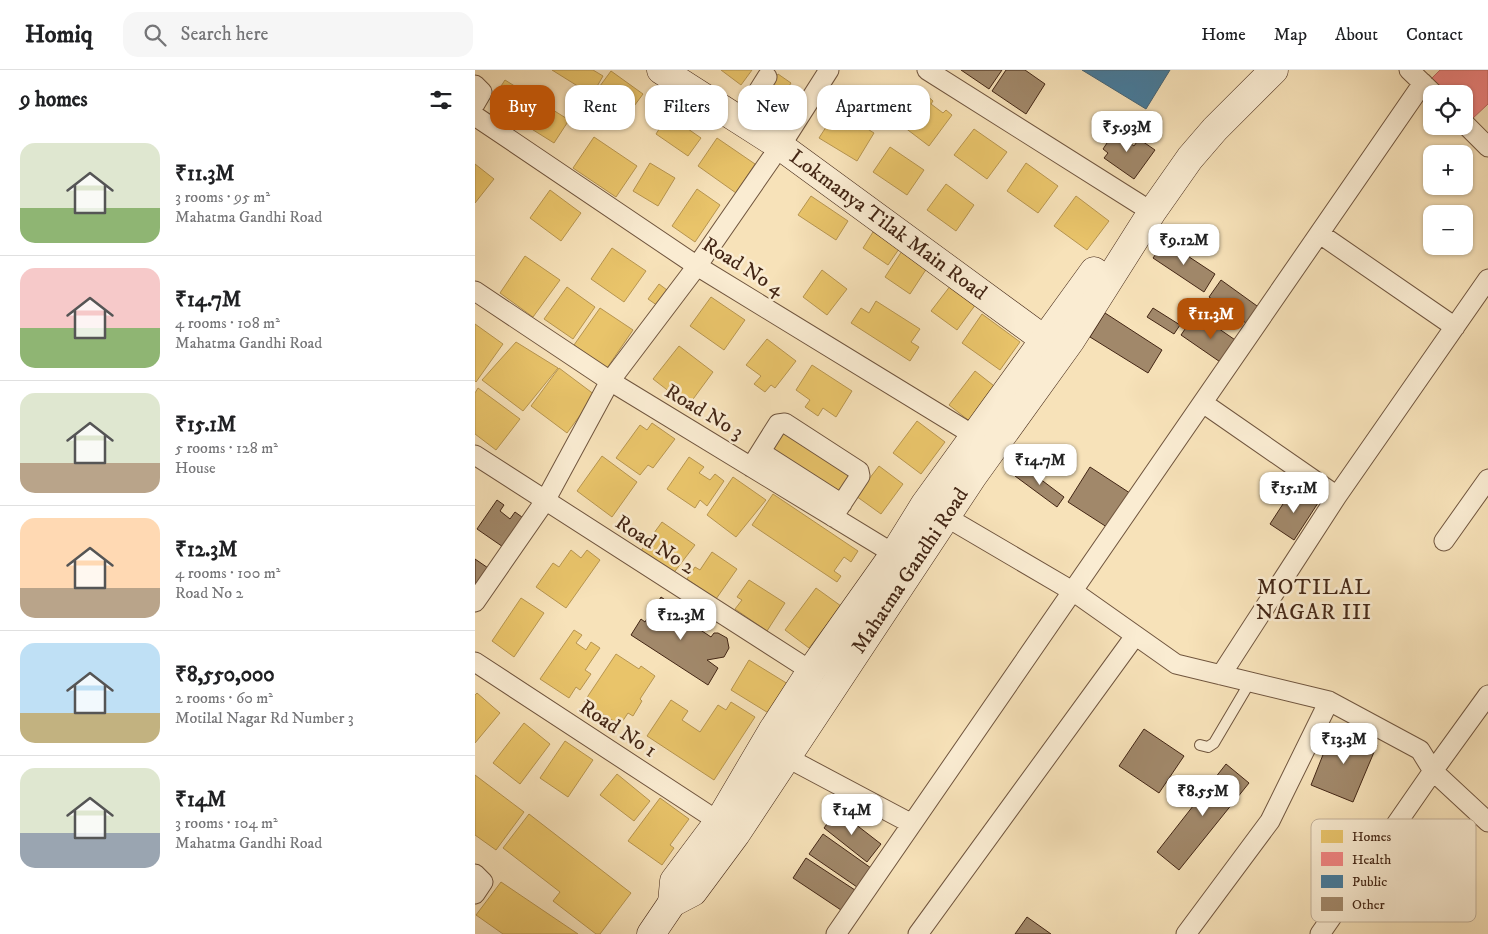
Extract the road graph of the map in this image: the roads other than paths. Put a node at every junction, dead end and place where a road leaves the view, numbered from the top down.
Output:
1 (661, 70) edge
2 (681, 70) edge
3 (829, 70) edge
4 (927, 70) edge
5 (1253, 70) edge
6 (1274, 70) edge
7 (1409, 70) edge
8 (767, 77) dead end
9 (475, 85) edge
10 (762, 85) edge
11 (1425, 85) edge
12 (1423, 97) edge
13 (475, 104) edge
14 (738, 112) edge
15 (738, 113) edge
16 (475, 116) edge
17 (766, 130) edge
18 (784, 141) junction
19 (1146, 209) junction
20 (1320, 234) junction
21 (697, 266) junction
22 (1488, 279) edge
23 (475, 290) edge
24 (1455, 326) junction
25 (1057, 340) junction
26 (610, 381) junction
27 (1203, 403) junction
28 (983, 442) junction
29 (475, 455) edge
30 (767, 456) dead end
31 (751, 467) junction
32 (1488, 480) edge
33 (1337, 496) junction
34 (545, 501) junction
35 (837, 510) junction
36 (935, 510) junction
37 (1444, 541) dead end
38 (904, 560) junction
39 (1074, 592) junction
40 (475, 602) edge
41 (1135, 636) junction
42 (475, 662) edge
43 (811, 672) junction
44 (1221, 675) junction
45 (1250, 682) junction
46 (1488, 695) edge
47 (1329, 701) junction
48 (1200, 745) dead end
49 (786, 757) junction
50 (1433, 771) junction
51 (1400, 819) edge
52 (1488, 822) edge
53 (912, 824) junction
54 (727, 827) junction
55 (475, 874) edge
56 (475, 894) edge
57 (1329, 922) edge
58 (651, 934) edge
59 (836, 934) edge
60 (918, 934) edge
61 (1186, 934) edge
62 (1321, 934) edge

1 - 15 main road, Lokmanya Tilak Main Road
2 - 14 main road, Lokmanya Tilak Main Road
3 - 18 street
4 - 19 street
5 - 19 main road, Mahatma Gandhi Road
6 - 19 main road, Mahatma Gandhi Road
7 - 11 street
8 - 10 street
9 - 13 street
12 - 20 street
16 - 21 street, Road No 4
17 - 18 main road, Lokmanya Tilak Main Road
18 - 21 street
18 - 25 main road, Lokmanya Tilak Main Road
19 - 25 main road, Mahatma Gandhi Road
20 - 24 street
20 - 27 street
21 - 26 street
21 - 28 street, Road No 4
22 - 24 street
23 - 26 street, Road No 3
24 - 33 street
25 - 28 main road, Mahatma Gandhi Road
26 - 31 street, Road No 3
26 - 34 street
27 - 33 street
27 - 39 street
28 - 36 main road, Mahatma Gandhi Road
29 - 34 street, Road No 2
30 - 35 street
31 - 35 street, Road No 3
31 - 35 street
32 - 37 street
33 - 44 street
34 - 40 street
34 - 43 street, Road No 2
35 - 38 street, Road No 3
36 - 38 main road, Mahatma Gandhi Road
36 - 39 street
38 - 43 main road, Mahatma Gandhi Road
38 - 49 main road, Mahatma Gandhi Road
39 - 41 street
39 - 53 street
41 - 44 street
41 - 60 street
42 - 54 street, Road No 1
43 - 54 main road, Mahatma Gandhi Road
44 - 45 street
45 - 47 street
45 - 48 lane
46 - 50 street
47 - 50 street
47 - 61 street
49 - 53 street
49 - 54 main road, Mahatma Gandhi Road
50 - 51 street
50 - 52 street
53 - 59 street
54 - 58 main road, Mahatma Gandhi Road
55 - 56 street
57 - 62 street

